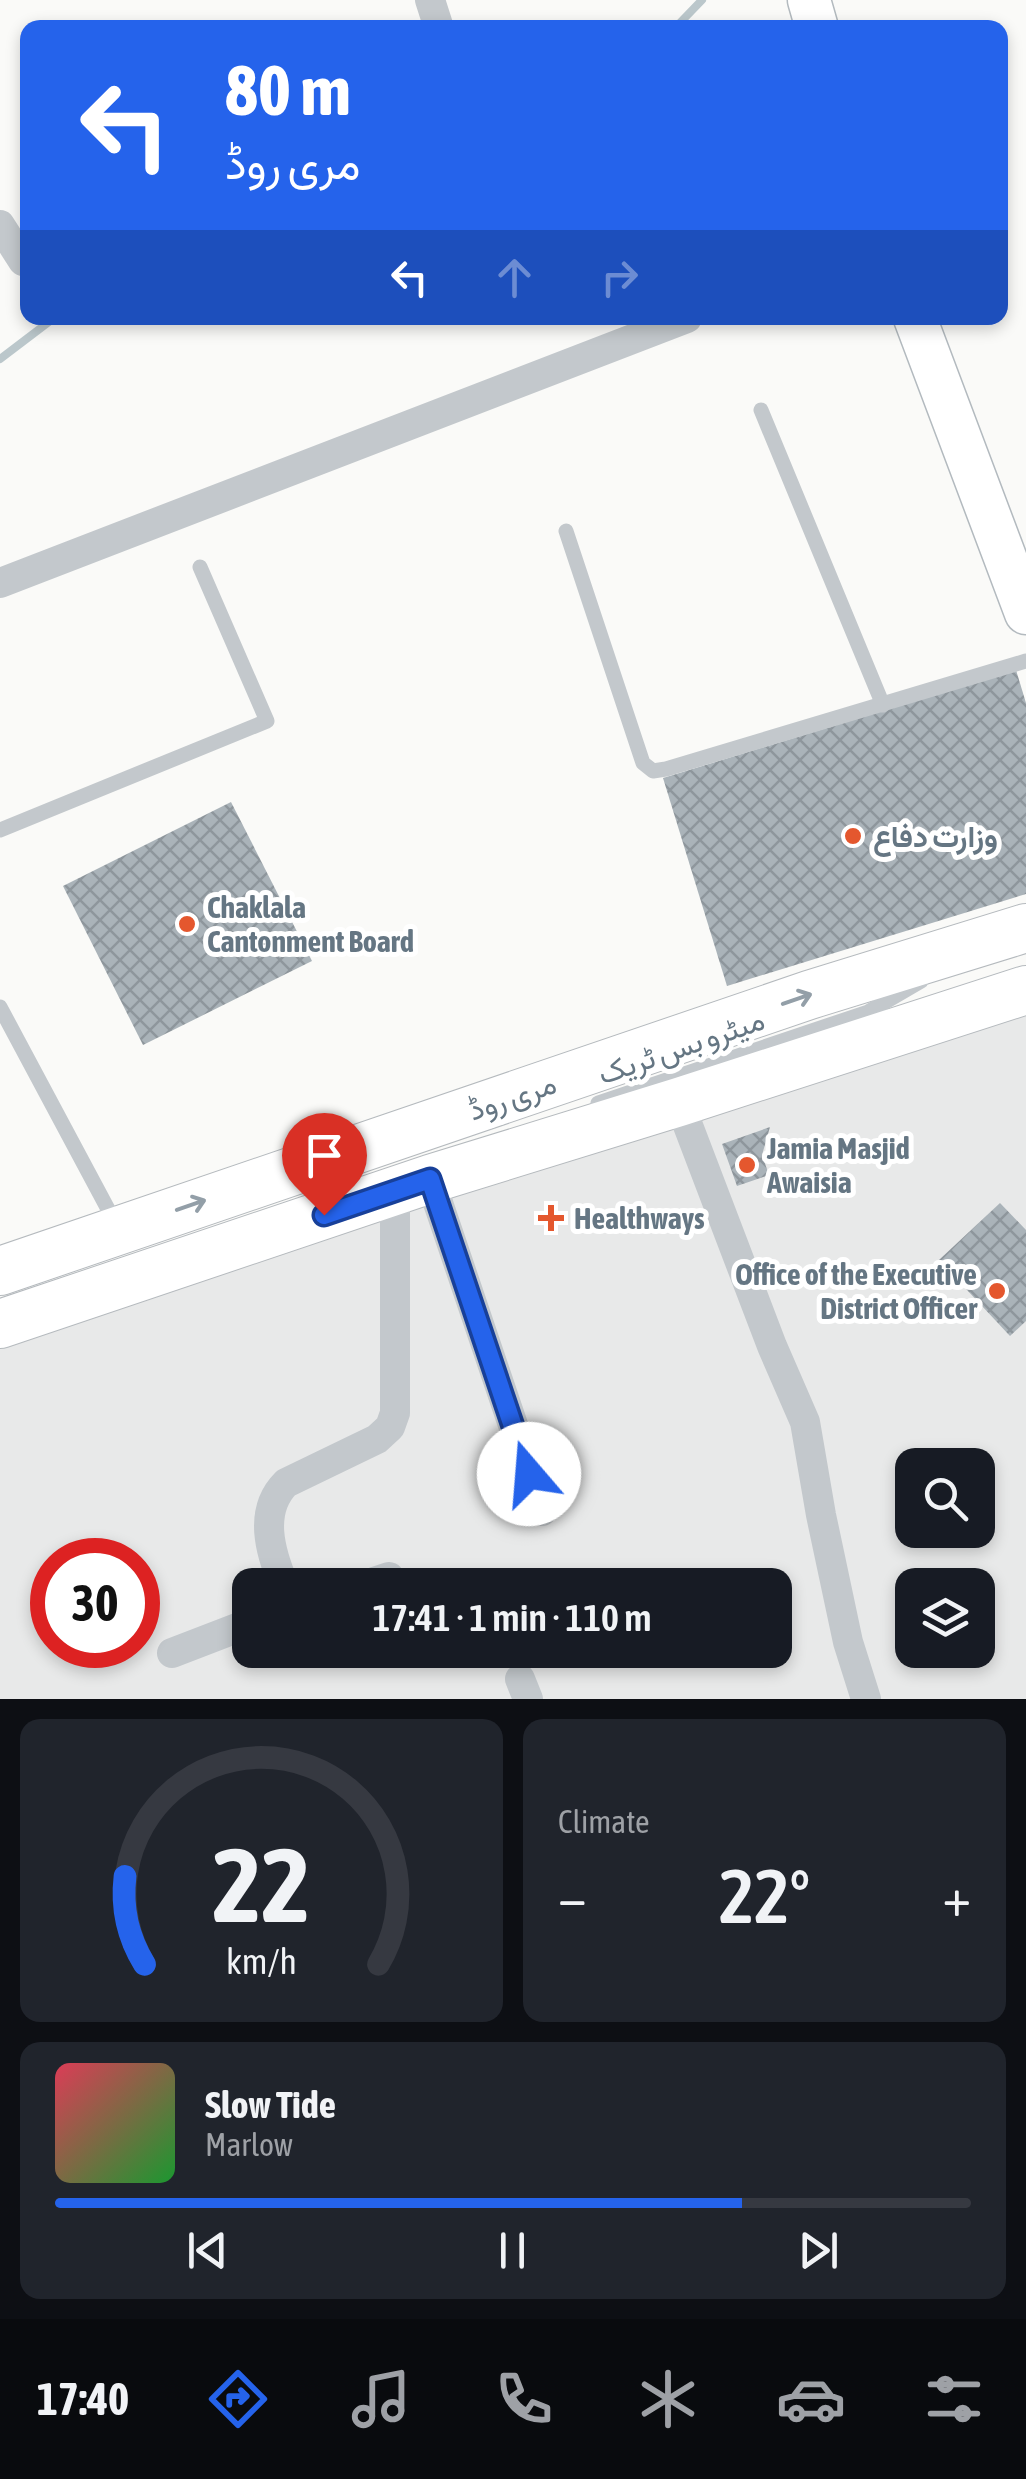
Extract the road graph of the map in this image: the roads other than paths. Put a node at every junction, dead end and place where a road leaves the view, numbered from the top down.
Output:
1 (0, 224) edge
2 (20, 256) edge
3 (670, 325) edge
4 (918, 325) edge
5 (761, 410) dead end
6 (566, 530) dead end
7 (200, 567) dead end
8 (0, 583) edge
9 (1026, 613) edge
10 (1026, 661) edge
11 (883, 705) junction
12 (0, 830) edge
13 (1026, 928) edge
14 (1026, 937) edge
15 (1026, 986) edge
16 (0, 1008) edge
17 (868, 1012) junction
18 (678, 1102) junction
19 (585, 1107) dead end
20 (413, 1185) junction
21 (118, 1230) junction
22 (0, 1271) edge
23 (0, 1324) edge
24 (542, 1511) dead end
25 (279, 1568) edge
26 (232, 1630) edge
27 (172, 1653) dead end
28 (866, 1699) edge

1 - 2 street
3 - 8 street
4 - 9 street
5 - 11 lane
6 - 11 lane
7 - 12 lane
10 - 11 lane
21 -> 13 main road, مری روڈ
14 - 17 lane, میٹرو بس ٹریک
15 - 17 lane, میٹرو بس ٹریک
15 - 18 main road, مری روڈ
16 - 21 lane
17 - 19 lane, میٹرو بس ٹریک
18 - 20 main road, مری روڈ
18 - 28 street
20 - 23 main road, مری روڈ
20 - 24 street
20 - 25 street
21 - 22 main road, مری روڈ
26 - 27 street

